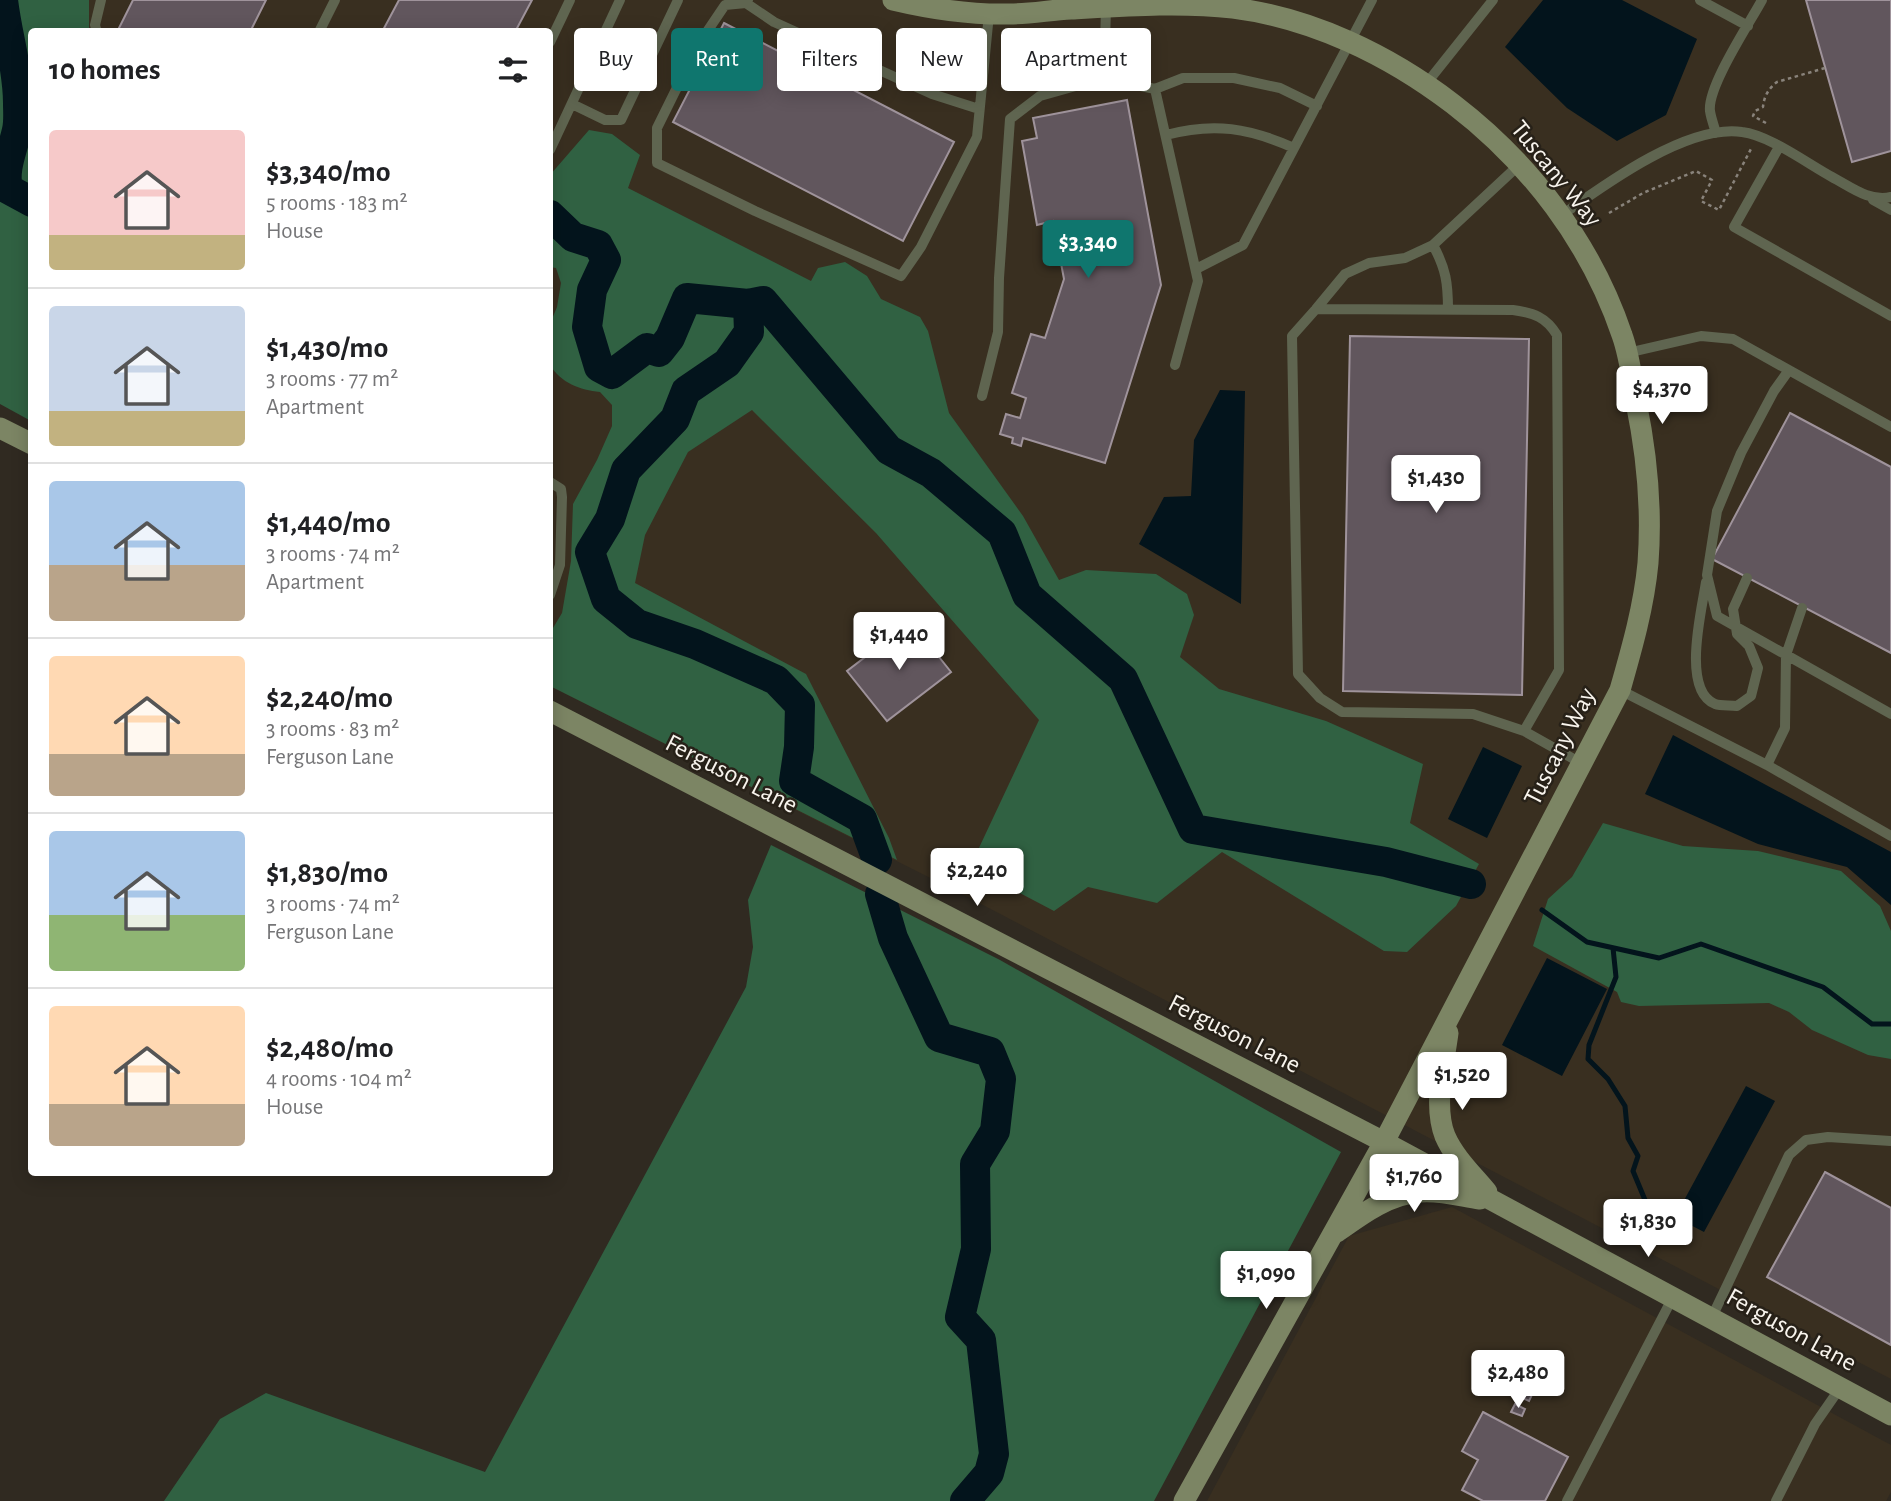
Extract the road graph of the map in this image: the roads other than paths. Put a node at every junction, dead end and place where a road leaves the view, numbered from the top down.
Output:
1 (101, 0) edge
2 (335, 0) edge
3 (570, 0) edge
4 (620, 0) edge
5 (678, 0) edge
6 (893, 0) edge
7 (1372, 0) edge
8 (1493, 0) edge
9 (1700, 0) edge
10 (1762, 0) edge
11 (747, 1) edge
12 (1106, 4) edge
13 (989, 13) junction
14 (1748, 26) junction
15 (96, 28) edge
16 (321, 28) edge
17 (1105, 28) edge
18 (553, 36) edge
19 (1351, 43) junction
20 (1426, 83) junction
21 (1151, 88) edge
22 (1155, 89) junction
23 (1058, 91) edge
24 (572, 104) junction
25 (1317, 106) junction
26 (979, 108) junction
27 (1716, 133) junction
28 (1166, 135) junction
29 (553, 144) edge
30 (1776, 145) junction
31 (1294, 148) junction
32 (1520, 164) junction
33 (1865, 195) junction
34 (1891, 197) edge
35 (1891, 210) edge
36 (1562, 215) junction
37 (1433, 245) junction
38 (1196, 269) junction
39 (1316, 309) junction
40 (1448, 310) junction
41 (1891, 316) edge
42 (1627, 354) junction
43 (1175, 365) dead end
44 (1789, 370) junction
45 (982, 396) dead end
46 (1891, 427) edge
47 (0, 428) edge
48 (28, 442) edge
49 (553, 484) edge
50 (1707, 575) junction
51 (1747, 578) dead end
52 (553, 586) edge
53 (1802, 608) dead end
54 (1735, 627) junction
55 (1786, 656) junction
56 (1620, 690) junction
57 (553, 713) edge
58 (1891, 714) edge
59 (1524, 731) junction
60 (1582, 764) junction
61 (1767, 765) junction
62 (1891, 836) edge
63 (1450, 1018) junction
64 (1891, 1141) edge
65 (1384, 1142) junction
66 (1496, 1202) junction
67 (1333, 1235) junction
68 (1673, 1296) junction
69 (1712, 1317) junction
70 (1840, 1387) junction
71 (1891, 1415) edge
72 (1184, 1501) edge
73 (1567, 1501) edge
74 (1776, 1501) edge

1 - 15 lane
2 - 16 lane
3 - 18 lane
4 - 24 lane
5 - 24 lane
6 - 13 street, Tuscany Way
7 - 19 lane
8 - 20 lane
9 - 14 lane
10 - 14 lane
11 - 26 lane
11 - 26 lane
12 - 13 street, Tuscany Way
12 - 17 lane
12 - 19 street, Tuscany Way
13 - 26 lane
14 - 27 lane
19 - 20 street, Tuscany Way
19 - 25 lane
20 - 32 street, Tuscany Way
21 - 22 lane
22 - 25 lane
22 - 28 lane
23 - 45 lane
24 - 29 lane
25 - 31 lane
27 - 30 lane
27 - 36 lane
28 - 31 lane
28 - 38 lane
30 - 33 lane
30 - 41 lane
31 - 38 lane
32 - 36 street, Tuscany Way
32 - 37 lane
33 - 34 lane
33 - 35 lane
36 - 42 street, Tuscany Way
37 - 39 lane
37 - 40 lane
38 - 43 lane
39 - 40 lane
39 - 59 lane
40 - 59 lane
42 - 44 lane
42 - 56 street, Tuscany Way
44 - 46 lane
44 - 50 lane
47 - 48 street
49 - 52 lane
50 - 54 lane
50 - 54 lane
51 - 54 lane
53 - 55 lane
54 - 55 lane
55 - 58 lane
55 - 61 lane
56 - 60 street, Tuscany Way
56 - 61 lane
57 - 65 street, Ferguson Lane
59 - 60 lane
60 - 63 street, Tuscany Way
61 - 62 lane
63 - 65 street, Tuscany Way
63 - 66 street
64 - 69 lane
65 - 66 street, Ferguson Lane
65 - 67 street, Tuscany Way
66 - 67 street
66 - 68 street, Ferguson Lane
67 - 72 street, Tuscany Way
68 - 69 street, Ferguson Lane
68 - 73 lane
69 - 70 street, Ferguson Lane
70 - 71 street, Ferguson Lane
70 - 74 lane

